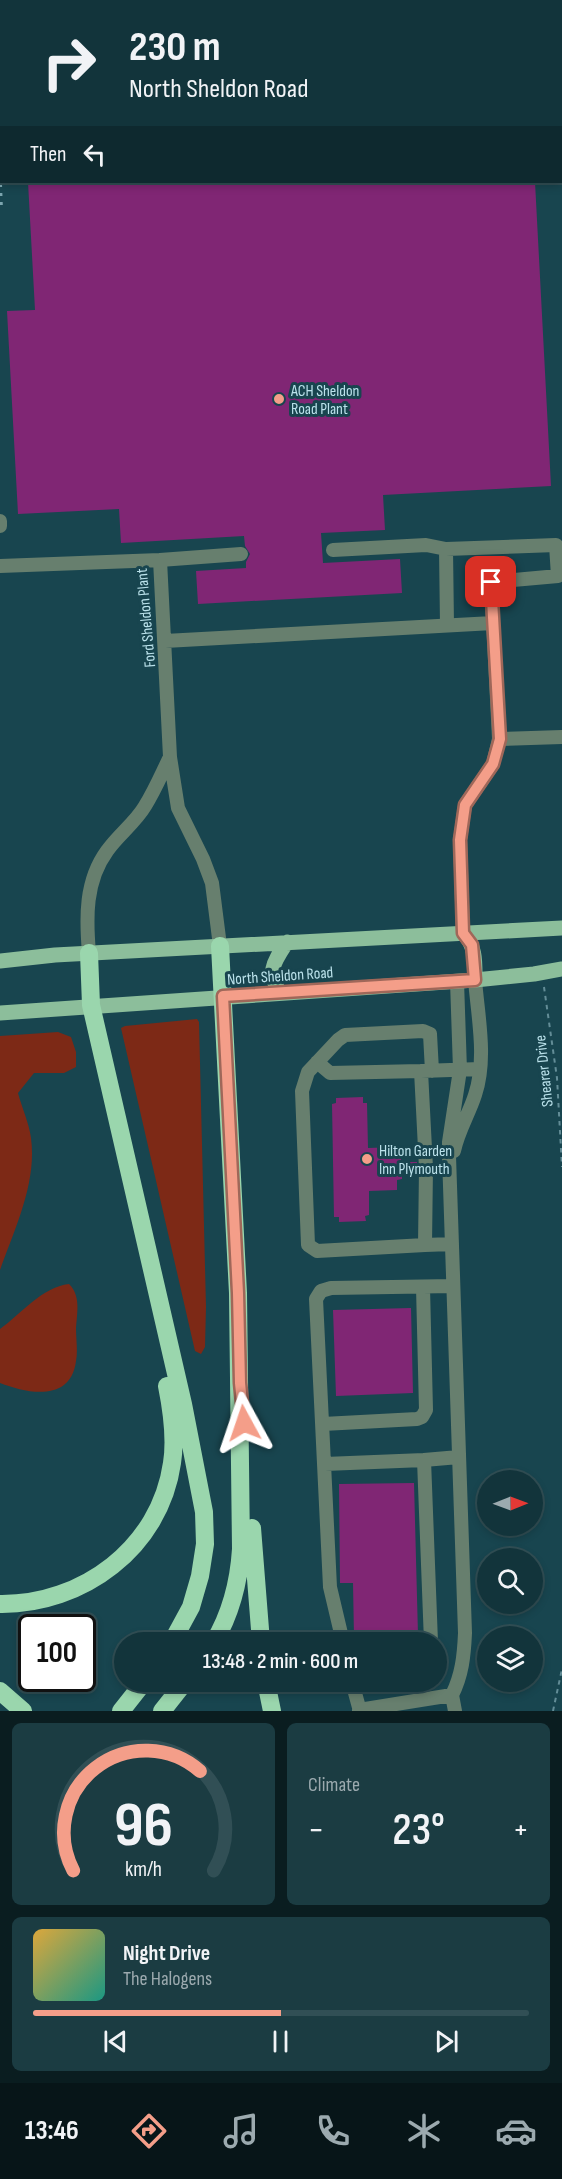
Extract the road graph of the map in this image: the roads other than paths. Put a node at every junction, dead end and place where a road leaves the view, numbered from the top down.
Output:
1 (0, 521) edge
2 (0, 526) edge
3 (446, 549) junction
4 (333, 550) dead end
5 (241, 555) dead end
6 (160, 560) junction
7 (0, 566) edge
8 (560, 576) edge
9 (493, 623) junction
10 (447, 625) junction
11 (165, 641) junction
12 (562, 737) edge
13 (500, 739) junction
14 (171, 757) junction
15 (562, 928) edge
16 (463, 933) junction
17 (287, 942) junction
18 (220, 946) junction
19 (89, 953) junction
20 (0, 961) edge
21 (562, 969) edge
22 (475, 980) junction
23 (457, 981) junction
24 (280, 993) junction
25 (223, 996) junction
26 (91, 1005) junction
27 (0, 1013) edge
28 (317, 1062) junction
29 (480, 1069) junction
30 (460, 1070) junction
31 (426, 1071) junction
32 (455, 1105) junction
33 (468, 1112) junction
34 (450, 1171) junction
35 (452, 1244) junction
36 (425, 1245) junction
37 (154, 1283) junction
38 (453, 1286) junction
39 (423, 1287) junction
40 (240, 1383) junction
41 (323, 1424) junction
42 (459, 1457) junction
43 (424, 1460) junction
44 (325, 1464) junction
45 (0, 1604) edge
46 (177, 1632) edge
47 (219, 1632) edge
48 (260, 1632) edge
49 (341, 1632) edge
50 (431, 1632) edge
51 (0, 1691) edge
52 (136, 1692) edge
53 (177, 1692) edge
54 (268, 1692) edge
55 (354, 1692) edge
56 (452, 1695) junction
57 (359, 1710) edge
58 (23, 1711) edge
59 (121, 1711) edge
60 (162, 1711) edge
61 (272, 1711) edge
62 (455, 1711) edge

1 - 2 lane
3 - 4 lane
3 - 8 lane
3 - 10 lane
5 - 6 lane
6 - 7 lane, Ford Sheldon Plant
6 - 11 lane, Ford Sheldon Plant
8 - 9 lane
9 - 10 lane
9 - 13 lane
10 - 11 lane
11 - 14 lane, Ford Sheldon Plant
12 - 13 lane
13 - 16 lane
14 - 18 lane, Ford Sheldon Plant
14 - 19 lane
15 - 16 main road, North Sheldon Road
16 - 17 main road, North Sheldon Road
16 - 22 main road
17 - 18 main road, North Sheldon Road
17 - 24 main road
18 - 19 main road, North Sheldon Road
18 - 25 highway
19 - 20 main road, North Sheldon Road
19 - 26 highway
21 - 22 main road, North Sheldon Road
22 - 23 main road, North Sheldon Road
22 - 29 lane
23 - 24 main road, North Sheldon Road
23 - 30 lane
24 - 25 main road, North Sheldon Road
25 - 26 main road, North Sheldon Road
25 - 40 highway
26 - 27 main road, North Sheldon Road
26 - 37 highway
28 - 31 lane
28 - 31 lane
28 - 36 lane
29 - 30 lane
29 - 33 lane
30 - 31 lane
30 - 32 lane
31 - 36 lane
32 - 33 lane
32 - 34 lane
33 - 34 lane
34 - 35 lane
35 - 36 lane
35 - 38 lane
37 - 45 highway
37 - 46 highway
38 - 39 lane
38 - 42 lane
39 - 41 lane
39 - 41 lane
40 - 47 highway
40 - 48 highway
41 - 44 lane
42 - 43 lane
42 - 56 lane
43 - 44 lane
43 - 50 lane
44 - 49 lane
51 - 58 highway
52 - 59 highway
53 - 60 highway
54 - 61 highway
55 - 57 lane
56 - 57 lane
56 - 62 lane

